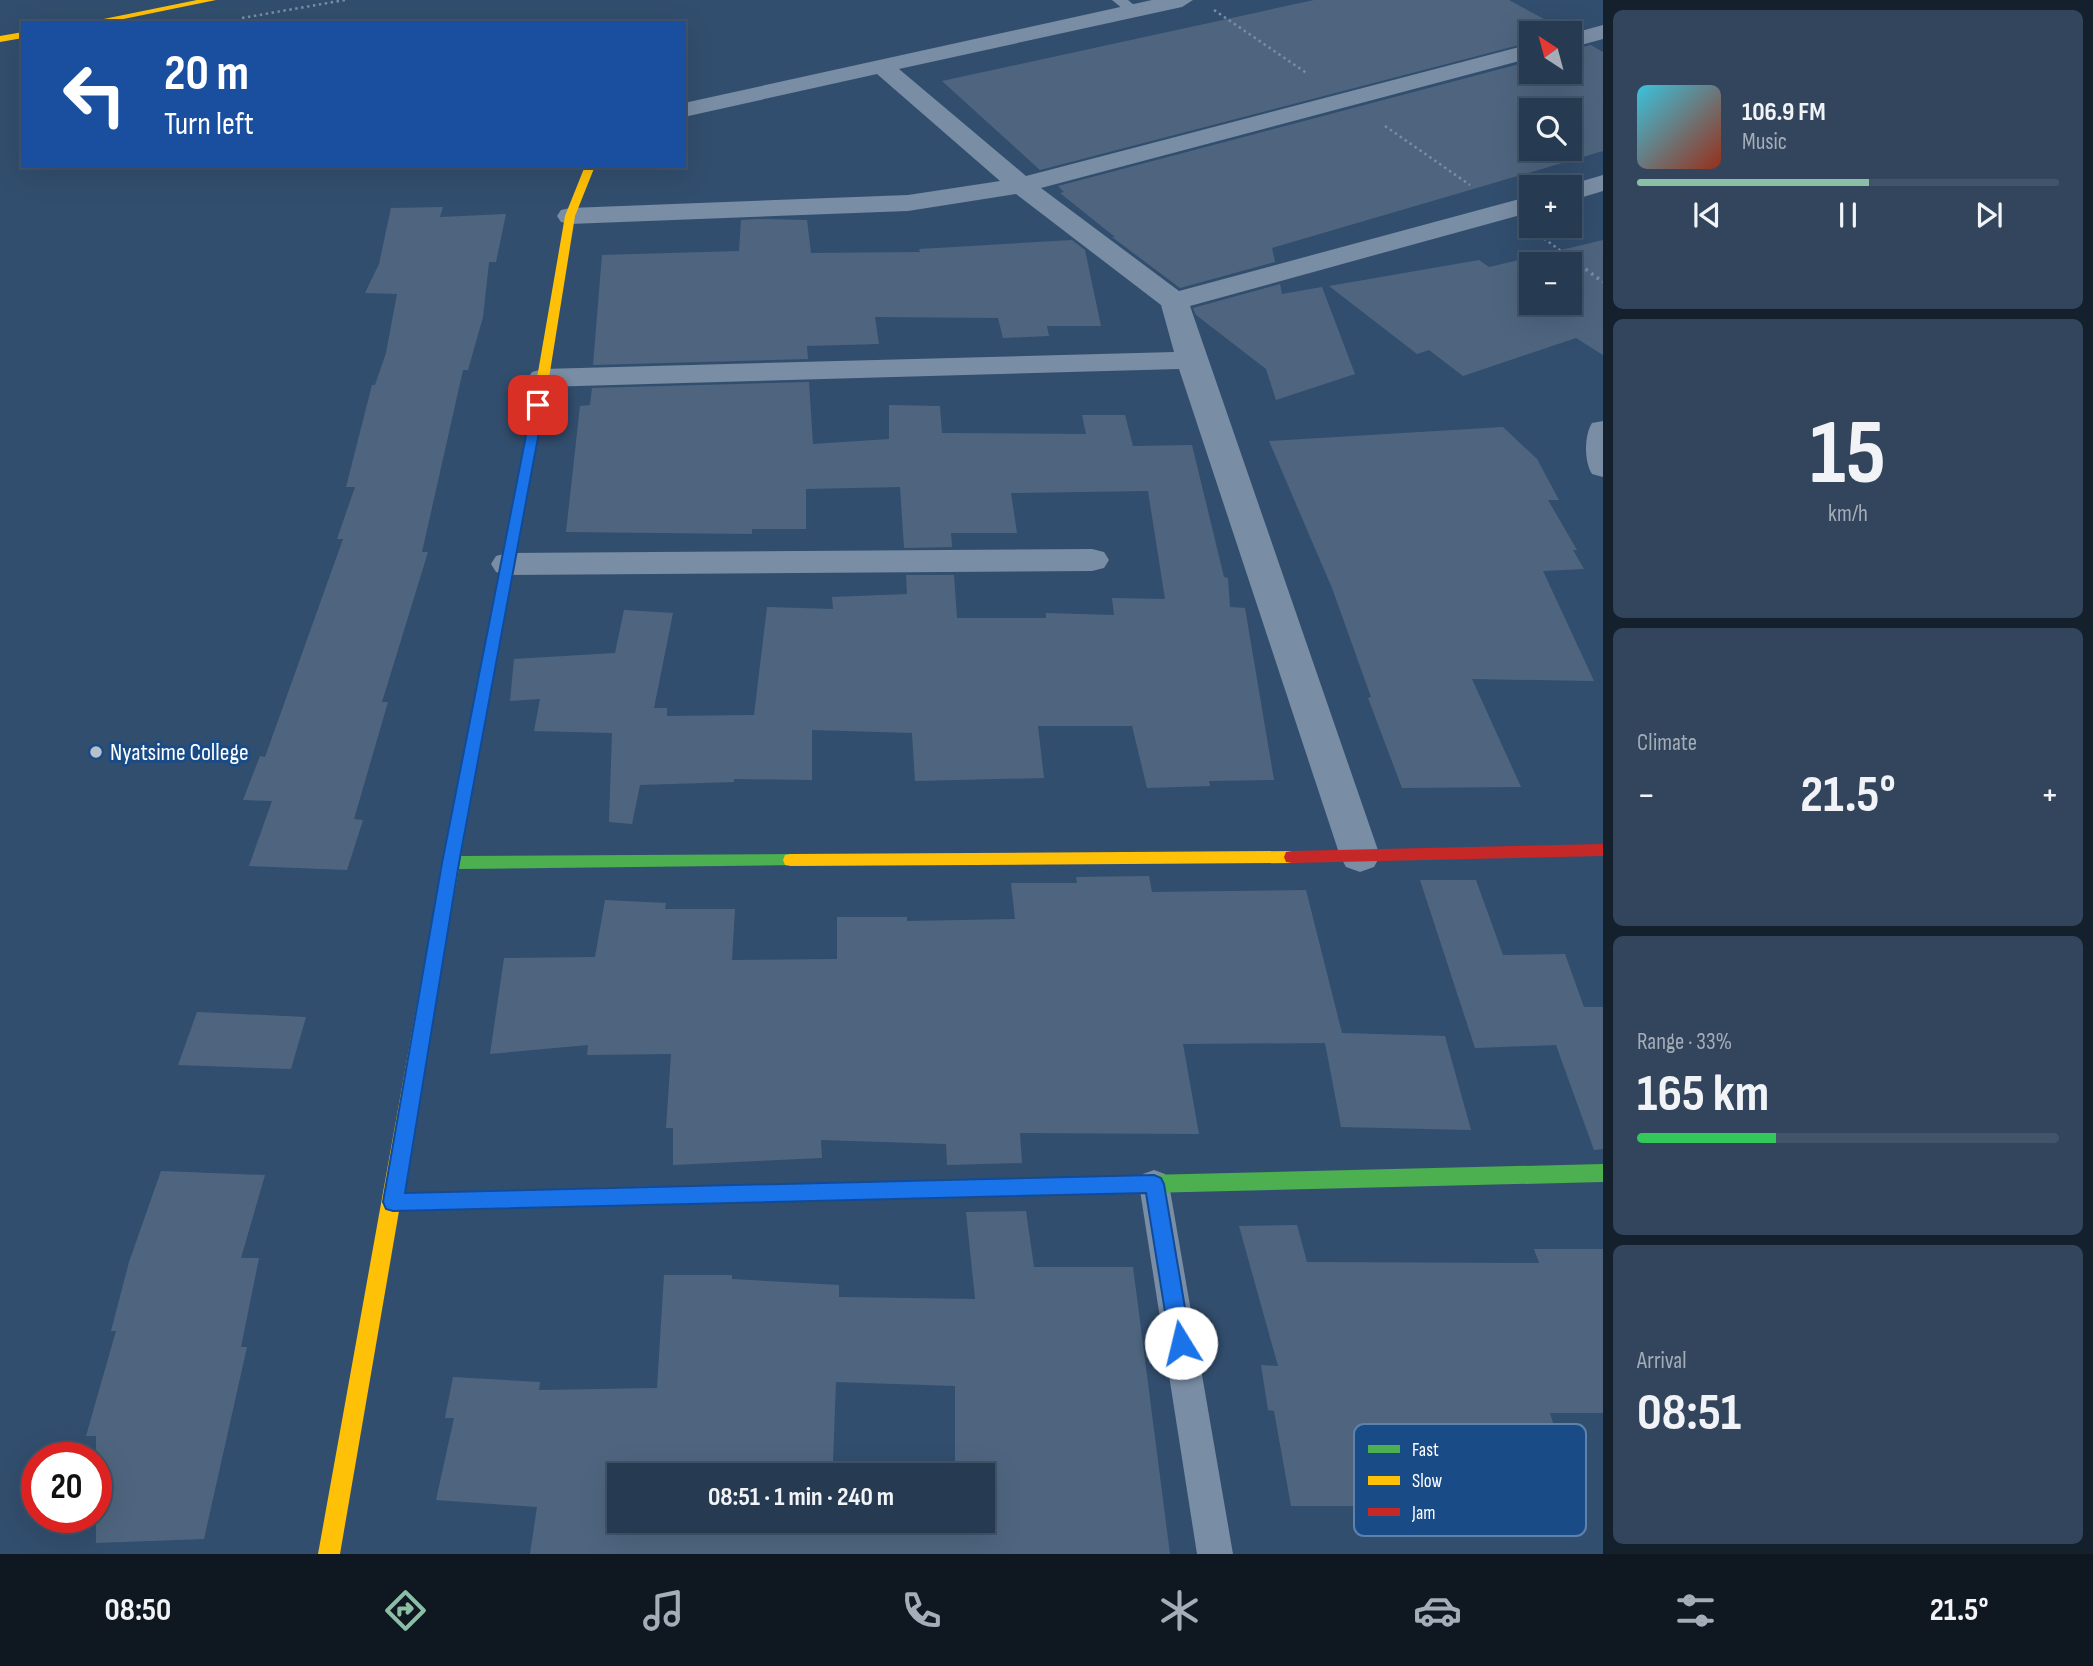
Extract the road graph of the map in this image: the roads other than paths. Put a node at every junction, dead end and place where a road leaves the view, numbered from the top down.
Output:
1 (212, 0) edge
2 (1182, 0) edge
3 (1126, 5) edge
4 (99, 21) edge
5 (1603, 32) edge
6 (21, 35) edge
7 (1582, 38) edge
8 (0, 39) edge
9 (1519, 54) edge
10 (881, 66) junction
11 (686, 110) edge
12 (589, 168) edge
13 (1603, 183) edge
14 (1021, 185) junction
15 (1582, 189) edge
16 (1519, 207) edge
17 (570, 216) junction
18 (1174, 301) junction
19 (1191, 360) junction
20 (543, 378) junction
21 (1603, 430) edge
22 (1603, 467) edge
23 (1092, 560) dead end
24 (508, 564) junction
25 (1603, 850) edge
26 (1360, 856) junction
27 (450, 863) junction
28 (1603, 1173) edge
29 (1154, 1184) junction
30 (393, 1202) junction
31 (328, 1554) edge
32 (1215, 1554) edge

1 - 4 street
2 - 3 street
3 - 10 street
5 - 7 street
6 - 8 street
9 - 14 street
10 - 11 street
10 - 14 street
12 - 17 street
13 - 15 street
14 - 17 street
14 - 18 street
16 - 18 street
17 - 20 street
18 - 19 street
19 - 20 street
19 - 26 street
20 - 24 street
21 - 22 street
23 - 24 street
24 - 27 street
25 - 26 street
26 - 27 street
27 - 30 street
28 - 29 street
29 - 30 street
29 - 32 lane
30 - 31 street

